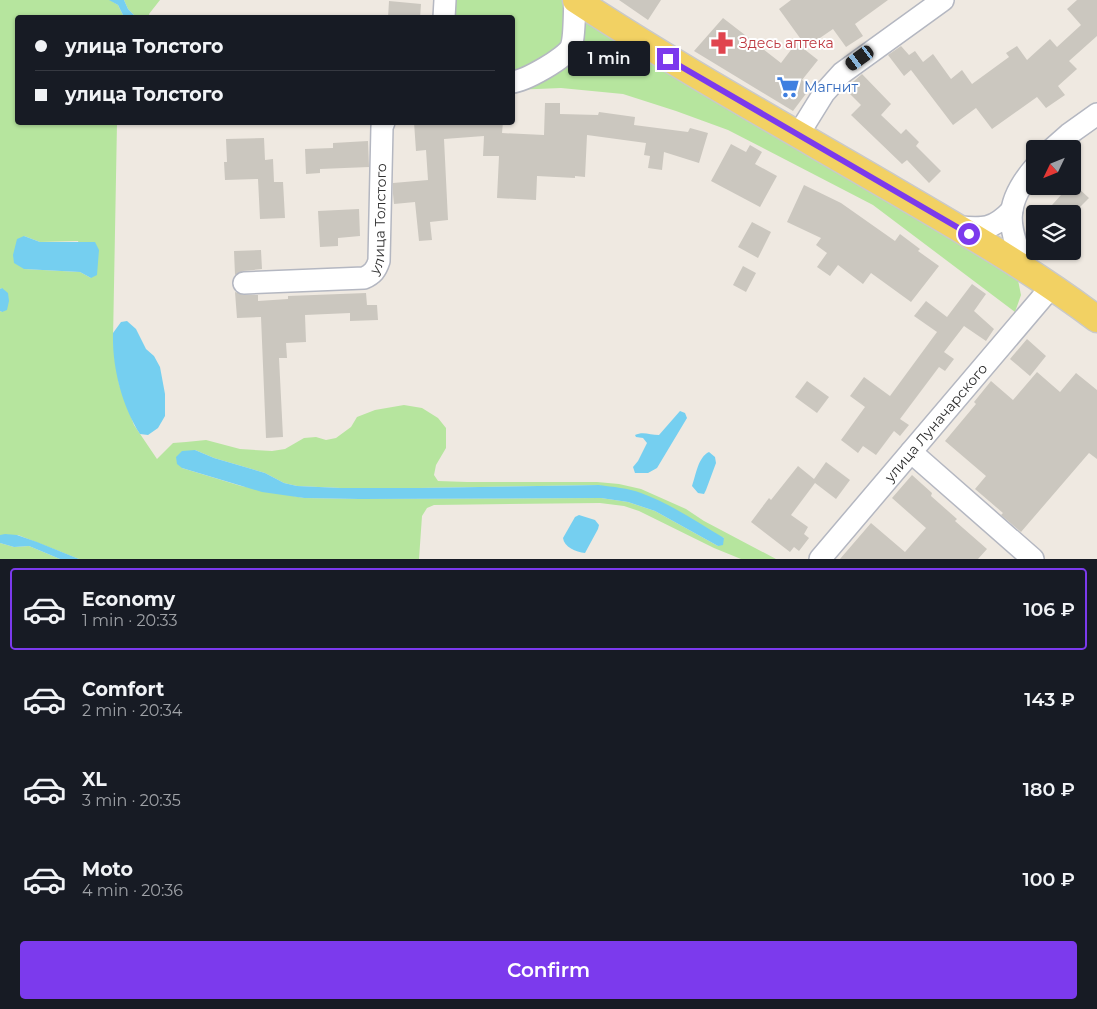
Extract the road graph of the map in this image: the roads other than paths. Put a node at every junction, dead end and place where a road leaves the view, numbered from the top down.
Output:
1 (445, 0) edge
2 (576, 0) edge
3 (943, 0) edge
4 (444, 15) edge
5 (515, 81) edge
6 (1097, 114) edge
7 (383, 125) edge
8 (798, 135) junction
9 (1062, 140) edge
10 (1026, 178) edge
11 (1012, 210) junction
12 (958, 227) junction
13 (1028, 270) junction
14 (244, 282) dead end
15 (1052, 286) junction
16 (1097, 319) edge
17 (911, 452) junction
18 (820, 559) edge
19 (1033, 559) edge

1 - 4 street
2 - 5 street
2 - 8 main road
3 - 8 street
6 - 9 street
7 - 14 street, улица Толстого
8 - 12 main road
10 - 11 street
11 - 12 street
11 - 13 street
12 - 13 main road
13 - 15 main road
15 - 16 main road
15 - 17 street, улица Луначарского
17 - 18 street, улица Луначарского
17 - 19 street

